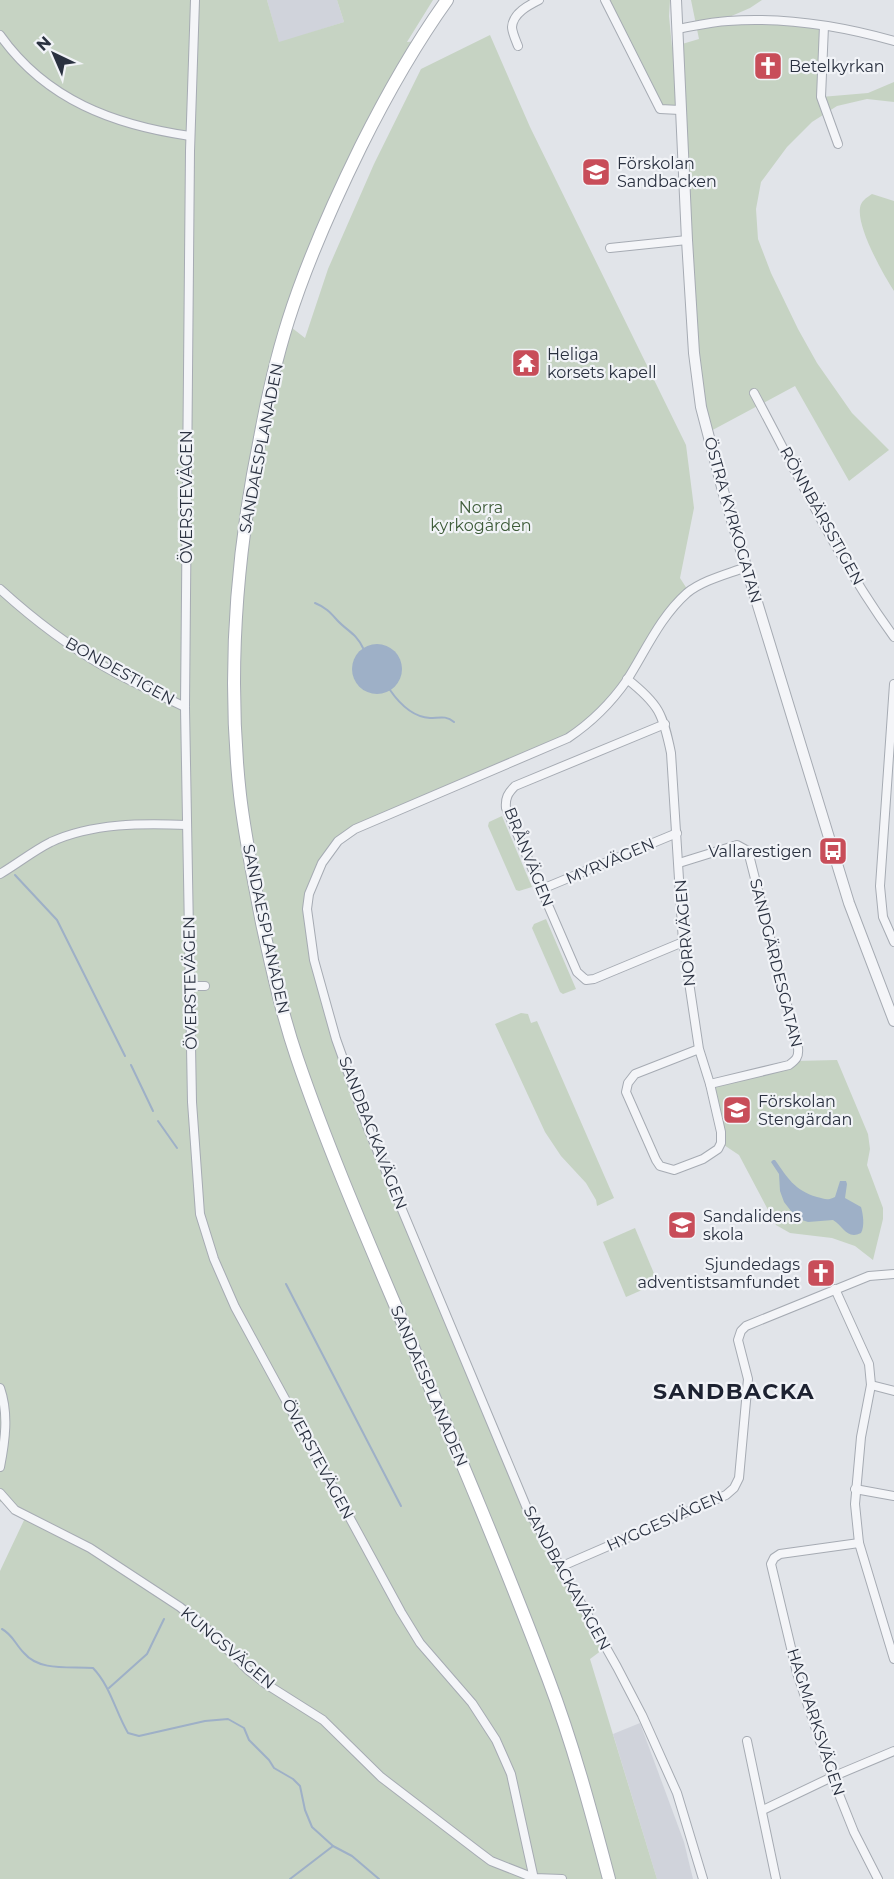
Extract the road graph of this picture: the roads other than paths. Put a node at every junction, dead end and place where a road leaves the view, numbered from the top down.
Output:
1 (195, 0) edge
2 (447, 0) edge
3 (539, 0) edge
4 (605, 0) edge
5 (676, 0) edge
6 (824, 26) junction
7 (677, 28) junction
8 (0, 35) edge
9 (894, 41) edge
10 (518, 46) dead end
11 (680, 110) junction
12 (190, 136) junction
13 (838, 144) dead end
14 (687, 240) junction
15 (610, 248) dead end
16 (754, 393) dead end
17 (746, 567) junction
18 (0, 589) edge
19 (894, 637) edge
20 (627, 679) junction
21 (894, 684) edge
22 (185, 707) junction
23 (665, 724) junction
24 (187, 825) junction
25 (677, 833) junction
26 (679, 863) junction
27 (0, 874) edge
28 (542, 889) junction
29 (683, 942) junction
30 (894, 942) edge
31 (191, 986) junction
32 (205, 986) dead end
33 (894, 1021) edge
34 (699, 1049) junction
35 (710, 1084) junction
36 (894, 1274) edge
37 (835, 1289) junction
38 (871, 1385) junction
39 (0, 1388) edge
40 (894, 1391) edge
41 (0, 1467) edge
42 (855, 1489) junction
43 (0, 1493) edge
44 (894, 1496) edge
45 (859, 1543) junction
46 (560, 1567) junction
47 (894, 1659) edge
48 (747, 1740) dead end
49 (894, 1751) edge
50 (832, 1777) junction
51 (763, 1810) junction
52 (534, 1878) edge
53 (562, 1879) edge
54 (609, 1879) edge
55 (703, 1879) edge
56 (776, 1879) edge
57 (878, 1879) edge

1 - 12 street, ÖVERSTEVÄGEN
2 - 54 main road, SANDAESPLANADEN
3 - 10 street
4 - 11 street
5 - 7 street, ÖSTRA KYRKOGATAN
6 - 7 street
6 - 9 street
6 - 13 street
7 - 11 street, ÖSTRA KYRKOGATAN
8 - 12 street
11 - 14 street, ÖSTRA KYRKOGATAN
12 - 22 street, ÖVERSTEVÄGEN
14 - 15 street
14 - 17 street, ÖSTRA KYRKOGATAN
16 - 19 street, RÖNNBÄRSSTIGEN
17 - 20 street, SANDBACKAVÄGEN
17 - 33 street, ÖSTRA KYRKOGATAN
18 - 22 street, BONDESTIGEN
20 - 23 street, NORRVÄGEN
20 - 46 street, SANDBACKAVÄGEN
21 - 30 street
22 - 24 street, ÖVERSTEVÄGEN
23 - 25 street, NORRVÄGEN
23 - 28 street, BRÅNVÄGEN
24 - 27 street
24 - 31 street, ÖVERSTEVÄGEN
25 - 26 street, NORRVÄGEN
25 - 28 street, MYRVÄGEN
26 - 29 street, NORRVÄGEN
26 - 35 street, SANDGÄRDESGATAN
28 - 29 street, BRÅNVÄGEN
29 - 34 street, NORRVÄGEN
31 - 32 street
31 - 52 street, ÖVERSTEVÄGEN
34 - 35 street, NORRVÄGEN
34 - 35 street, NORRVÄGEN
36 - 37 street, HYGGESVÄGEN
37 - 38 street
37 - 46 street, HYGGESVÄGEN
38 - 40 street
38 - 42 street
39 - 41 street
42 - 44 street
42 - 45 street
43 - 52 street, KUNGSVÄGEN
45 - 47 street
45 - 50 street, HAGMARKSVÄGEN
46 - 55 street, SANDBACKAVÄGEN
48 - 51 street
49 - 50 street
50 - 51 street
50 - 57 street, HAGMARKSVÄGEN
51 - 56 street
52 - 53 street, KUNGSVÄGEN

